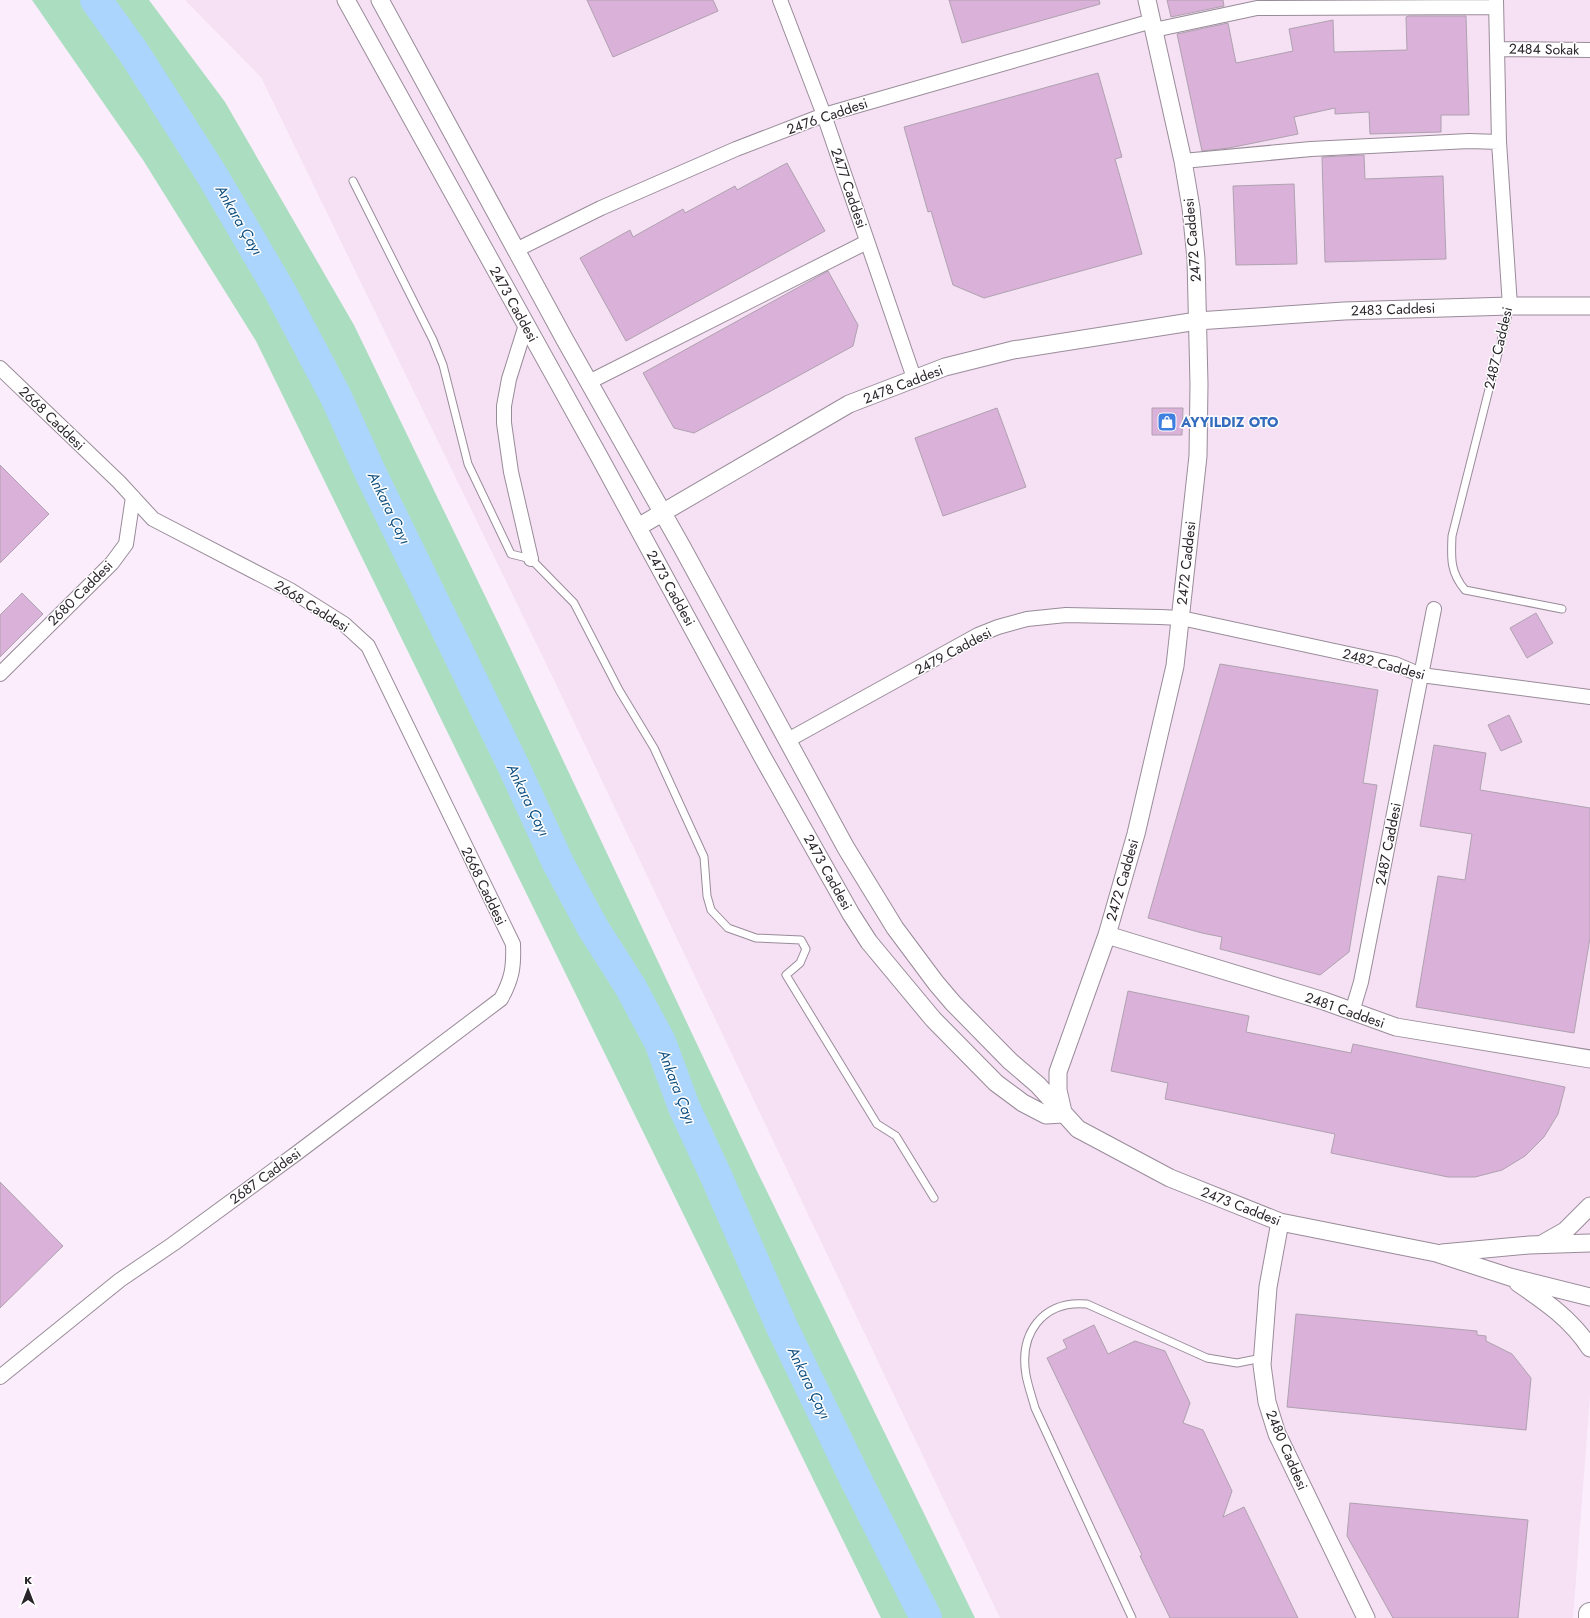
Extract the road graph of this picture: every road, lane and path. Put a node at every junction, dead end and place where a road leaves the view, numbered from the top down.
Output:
1 (346, 0) edge
2 (380, 0) edge
3 (780, 0) edge
4 (1147, 0) edge
5 (1496, 3) edge
6 (1153, 26) junction
7 (1498, 49) junction
8 (1590, 50) edge
9 (824, 115) junction
10 (1499, 142) junction
11 (1183, 161) junction
12 (353, 181) dead end
13 (867, 242) junction
14 (516, 250) junction
15 (1510, 306) junction
16 (1590, 306) edge
17 (1197, 321) junction
18 (526, 325) junction
19 (0, 368) edge
20 (914, 378) junction
21 (589, 382) junction
22 (133, 497) junction
23 (662, 513) junction
24 (638, 527) junction
25 (531, 559) junction
26 (1434, 609) dead end
27 (1562, 609) dead end
28 (1180, 618) junction
29 (0, 674) edge
30 (1421, 675) junction
31 (1590, 697) edge
32 (788, 740) junction
33 (1107, 935) junction
34 (514, 964) joint
35 (1352, 1012) junction
36 (1590, 1060) edge
37 (1063, 1114) junction
38 (934, 1198) dead end
39 (1590, 1206) edge
40 (1280, 1222) junction
41 (1590, 1243) edge
42 (1540, 1245) junction
43 (1436, 1253) junction
44 (1510, 1277) junction
45 (1590, 1297) edge
46 (1590, 1348) edge
47 (1262, 1358) junction
48 (0, 1377) edge
49 (1590, 1614) edge
50 (1132, 1618) edge
51 (1366, 1618) edge
52 (1590, 1618) edge

1 - 18 street, 2473 Caddesi
2 - 14 street, 2473 Caddesi
3 - 9 street, 2477 Caddesi
4 - 6 street, 2472 Caddesi
5 - 6 street, 2476 Caddesi
5 - 7 street, 2487 Caddesi
6 - 9 street, 2476 Caddesi
6 - 11 street, 2472 Caddesi
7 - 8 street, 2484 Sokak
7 - 10 street, 2487 Caddesi
9 - 13 street, 2477 Caddesi
9 - 14 street, 2476 Caddesi
10 - 11 street
10 - 15 street, 2487 Caddesi
11 - 17 street, 2472 Caddesi
12 - 25 lane
13 - 20 street, 2477 Caddesi
13 - 21 street
14 - 21 street, 2473 Caddesi
15 - 16 street, 2483 Caddesi
15 - 17 street, 2483 Caddesi
15 - 27 lane, 2487 Caddesi
17 - 20 street, 2478 Caddesi
17 - 28 street, 2472 Caddesi
18 - 24 street, 2473 Caddesi
18 - 25 street
19 - 22 street, 2668 Caddesi
20 - 23 street, 2478 Caddesi
21 - 23 street, 2473 Caddesi
22 - 29 street, 2680 Caddesi
22 - 34 street, 2668 Caddesi
23 - 24 street, 2478 Caddesi
23 - 32 street, 2473 Caddesi
24 - 37 street, 2473 Caddesi
25 - 38 lane
26 - 30 street, 2487 Caddesi
28 - 30 street, 2482 Caddesi
28 - 32 street, 2479 Caddesi
28 - 33 street, 2472 Caddesi
30 - 31 street, 2482 Caddesi
30 - 35 street, 2487 Caddesi
32 - 37 street, 2473 Caddesi
33 - 35 street, 2481 Caddesi
33 - 37 street, 2472 Caddesi
34 - 48 street, 2687 Caddesi
35 - 36 street, 2481 Caddesi
37 - 40 street, 2473 Caddesi
39 - 42 street
40 - 43 street, 2473 Caddesi
40 - 47 street, 2480 Caddesi
41 - 42 street, 2473 Caddesi
42 - 43 street, 2473 Caddesi
43 - 44 street, 2473 Caddesi
44 - 45 street, 2473 Caddesi
44 - 46 street
47 - 50 lane
47 - 51 street, 2480 Caddesi
49 - 52 main road

